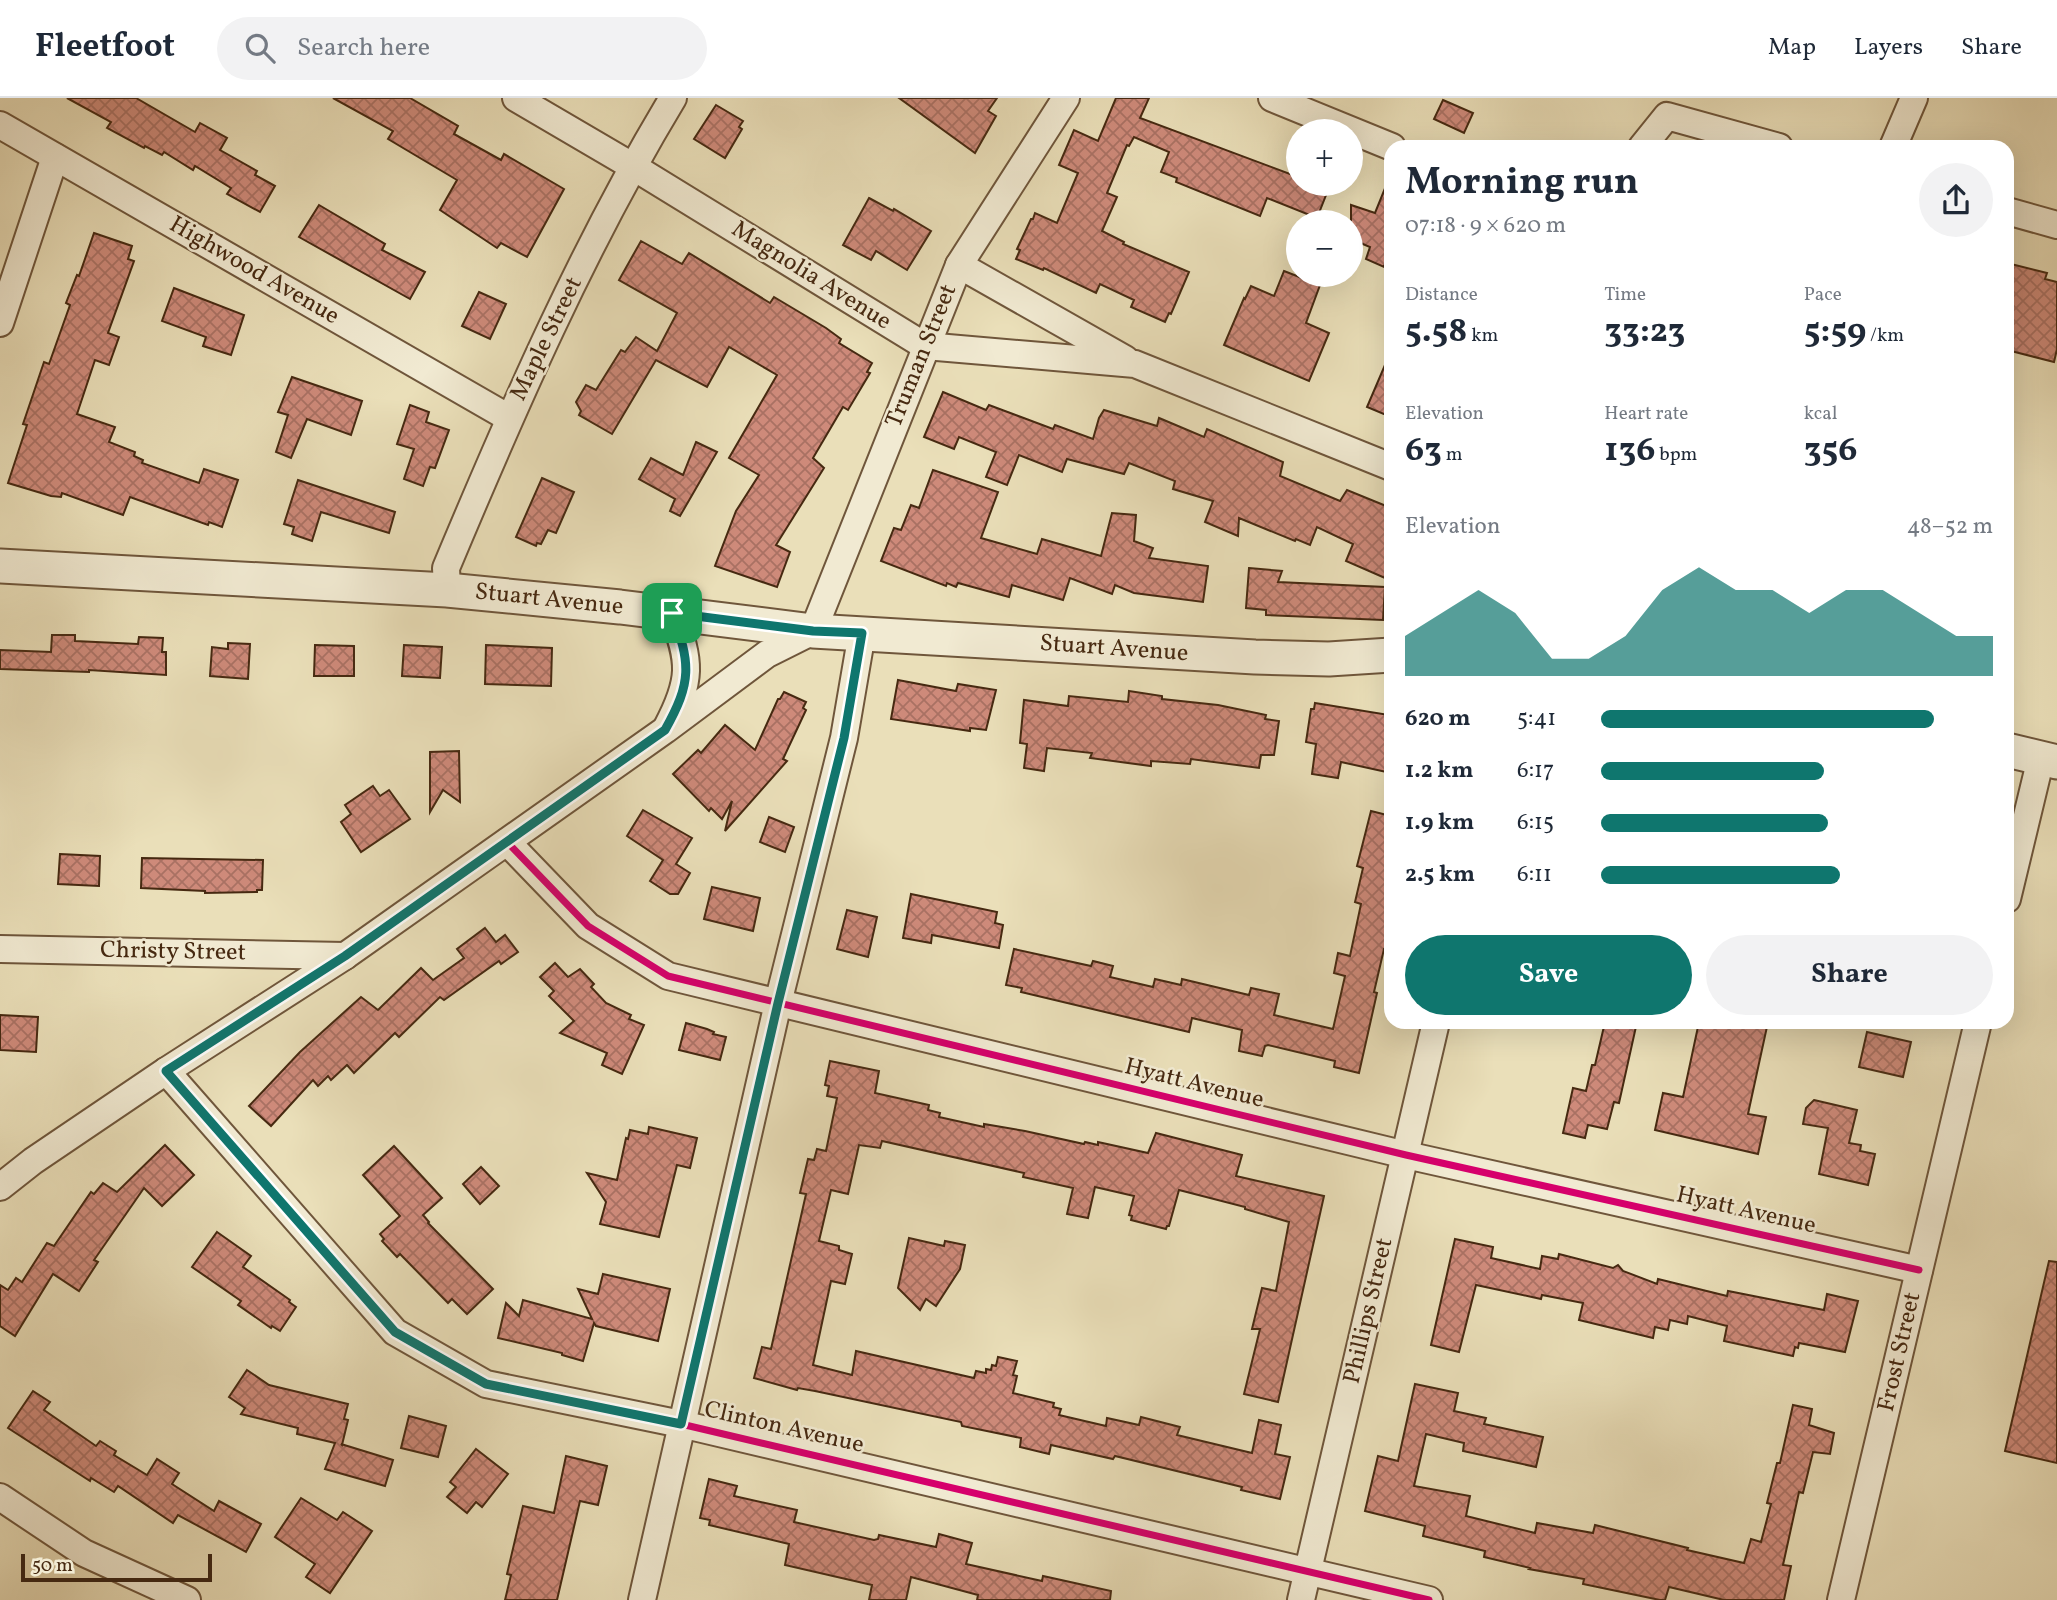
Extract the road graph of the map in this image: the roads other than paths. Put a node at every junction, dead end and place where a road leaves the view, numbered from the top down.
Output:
1 (516, 98) edge
2 (673, 98) edge
3 (1066, 98) edge
4 (1272, 98) edge
5 (1914, 98) edge
6 (0, 125) edge
7 (1648, 140) edge
8 (1754, 140) edge
9 (1896, 140) edge
10 (1384, 144) edge
11 (55, 157) junction
12 (632, 166) junction
13 (2014, 213) edge
14 (2057, 225) edge
15 (959, 265) junction
16 (0, 323) edge
17 (925, 346) junction
18 (1135, 364) junction
19 (509, 418) junction
20 (1384, 464) edge
21 (0, 566) edge
22 (447, 590) junction
23 (672, 613) junction
24 (813, 631) junction
25 (862, 633) junction
26 (1384, 655) edge
27 (665, 730) junction
28 (2014, 752) edge
29 (2049, 760) edge
30 (507, 842) junction
31 (2014, 876) edge
32 (0, 949) edge
33 (345, 956) junction
34 (778, 1003) junction
35 (1434, 1029) edge
36 (1976, 1029) edge
37 (166, 1071) junction
38 (1406, 1155) junction
39 (0, 1187) edge
40 (1919, 1270) junction
41 (681, 1424) junction
42 (0, 1497) edge
43 (1308, 1573) junction
44 (187, 1600) edge
45 (642, 1600) edge
46 (1301, 1600) edge
47 (1429, 1600) edge
48 (1841, 1600) edge

1 - 12 street, Magnolia Avenue
2 - 12 street, Maple Street
3 - 15 street, Truman Street
4 - 10 street
5 - 9 street
6 - 11 street, Highwood Avenue
7 - 8 street
11 - 16 street
11 - 19 street, Highwood Avenue
12 - 17 street, Magnolia Avenue
12 - 19 street, Maple Street
13 - 14 street
15 - 17 street, Truman Street
15 - 18 street, Magnolia Avenue
17 - 18 street, Magnolia Avenue
17 - 24 street, Truman Street
18 - 20 street, Magnolia Avenue
19 - 22 street, Maple Street
21 - 22 street, Stuart Avenue
22 - 23 street, Stuart Avenue
23 - 24 street, Stuart Avenue
23 - 27 street
24 - 25 street, Stuart Avenue
24 - 27 street
25 - 26 street, Stuart Avenue
25 - 34 street
27 - 30 street
28 - 29 street
29 - 31 street
30 - 33 street
30 - 34 street, Hyatt Avenue
32 - 33 street, Christy Street
33 - 37 street
34 - 38 street, Hyatt Avenue
34 - 41 street
35 - 38 street, Phillips Street
36 - 40 street, Frost Street
37 - 39 street
37 - 41 street, Clinton Avenue
38 - 40 street, Hyatt Avenue
38 - 43 street, Phillips Street
40 - 48 street, Frost Street
41 - 43 street, Clinton Avenue
41 - 45 street
42 - 44 street
43 - 46 street, Phillips Street
43 - 47 street, Clinton Avenue

